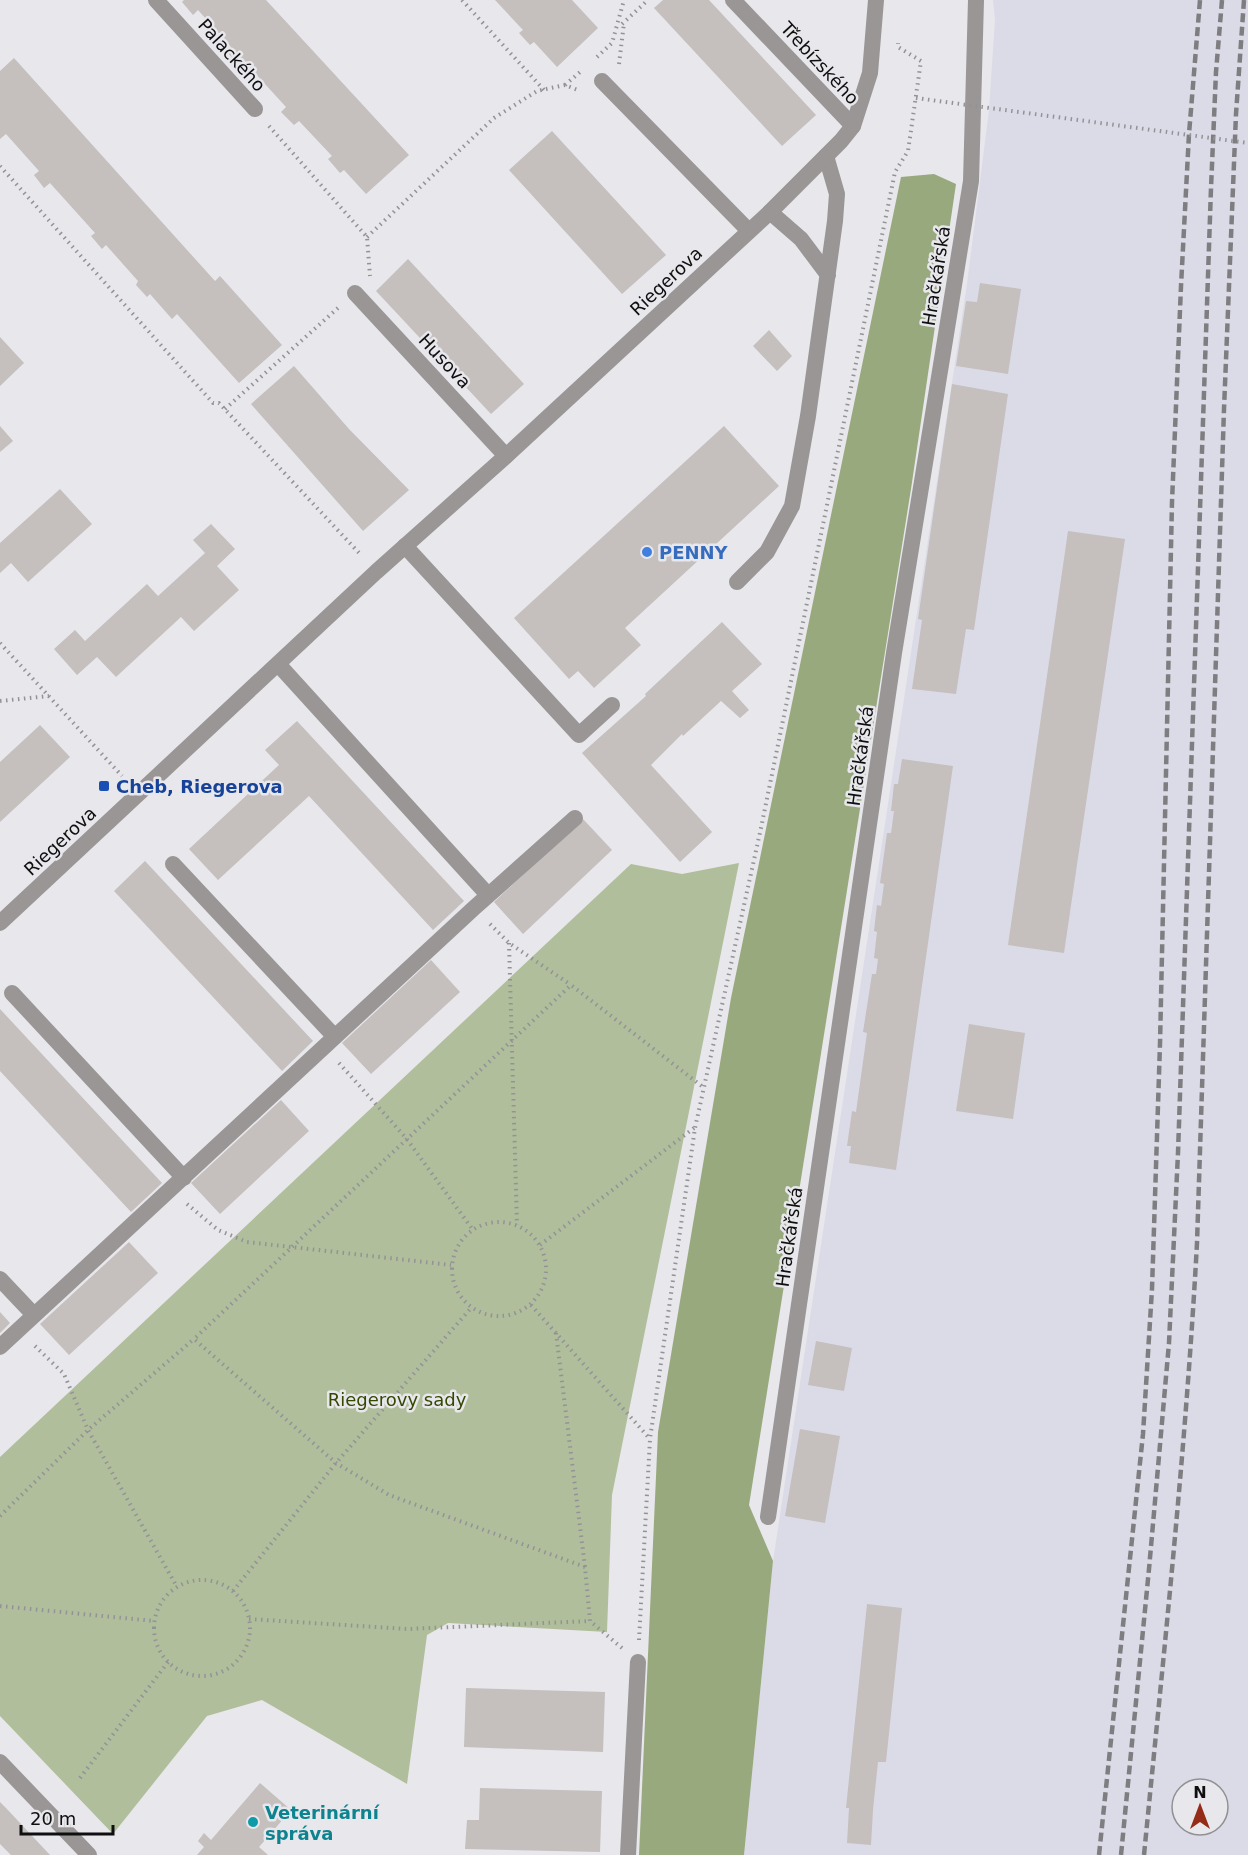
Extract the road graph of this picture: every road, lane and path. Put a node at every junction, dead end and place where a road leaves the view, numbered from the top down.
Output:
1 (156, 0) edge
2 (462, 0) edge
3 (624, 0) edge
4 (648, 0) edge
5 (733, 0) edge
6 (876, 0) edge
7 (976, 0) edge
8 (624, 23) junction
9 (616, 30) junction
10 (898, 35) dead end
11 (589, 64) dead end
12 (581, 71) dead end
13 (602, 81) junction
14 (565, 85) junction
15 (544, 90) junction
16 (916, 98) junction
17 (255, 110) joint
18 (853, 126) junction
19 (1248, 143) edge
20 (826, 156) junction
21 (0, 166) edge
22 (770, 212) junction
23 (749, 231) junction
24 (368, 237) junction
25 (828, 275) junction
26 (355, 293) junction
27 (225, 409) junction
28 (506, 456) junction
29 (405, 546) junction
30 (376, 572) junction
31 (736, 582) dead end
32 (0, 643) edge
33 (278, 664) junction
34 (49, 696) junction
35 (0, 701) edge
36 (612, 705) dead end
37 (139, 795) junction
38 (575, 818) dead end
39 (173, 864) dead end
40 (488, 895) junction
41 (474, 908) junction
42 (0, 923) edge
43 (509, 943) junction
44 (571, 985) junction
45 (12, 993) dead end
46 (512, 1040) junction
47 (330, 1042) junction
48 (703, 1087) junction
49 (695, 1128) junction
50 (406, 1138) junction
51 (184, 1178) junction
52 (171, 1190) junction
53 (517, 1226) junction
54 (473, 1230) junction
55 (540, 1245) junction
56 (291, 1248) junction
57 (451, 1265) junction
58 (0, 1279) edge
59 (531, 1305) junction
60 (471, 1308) junction
61 (34, 1315) junction
62 (19, 1329) junction
63 (556, 1333) junction
64 (194, 1339) junction
65 (0, 1347) edge
66 (88, 1430) junction
67 (650, 1439) junction
68 (336, 1464) junction
69 (0, 1516) edge
70 (768, 1517) dead end
71 (585, 1567) junction
72 (177, 1587) junction
73 (233, 1591) junction
74 (0, 1606) edge
75 (249, 1619) junction
76 (154, 1621) junction
77 (590, 1621) junction
78 (168, 1662) junction
79 (638, 1662) junction
80 (0, 1762) edge
81 (80, 1778) dead end
82 (89, 1855) edge
83 (628, 1855) edge

1 - 17 street, Palackého
2 - 15 path
3 - 9 path
4 - 8 path
5 - 18 street, Třebízského
6 - 18 street, Riegerova
7 - 70 street, Hračkářská
8 - 9 path
8 - 13 path
9 - 11 path
10 - 16 path
12 - 14 path
13 - 14 path
13 - 23 street
14 - 15 path
15 - 24 path
16 - 19 path, bridge
16 - 48 path
17 - 24 path
18 - 20 street, Riegerova
20 - 22 street, Riegerova
20 - 25 street
21 - 27 path
22 - 23 street, Riegerova
22 - 25 street
23 - 28 street, Riegerova
24 - 26 path
25 - 31 street
26 - 27 path
26 - 28 street, Husova
27 - 30 path
28 - 29 street, Riegerova
29 - 30 street, Riegerova
29 - 36 street
30 - 33 street, Riegerova
32 - 34 path
33 - 37 street, Riegerova
33 - 40 street
34 - 35 path
34 - 37 path
37 - 42 street, Riegerova
38 - 40 street
39 - 47 street
40 - 41 street
41 - 43 path
41 - 47 street
43 - 44 path
43 - 46 path
44 - 46 path
44 - 48 path
45 - 51 street
46 - 50 path
46 - 53 path
47 - 50 path
47 - 51 street
48 - 49 path
49 - 55 path
49 - 67 path
50 - 54 path
50 - 56 path
51 - 52 street
52 - 56 path
52 - 61 street
53 - 54 path
53 - 55 path
54 - 57 path
55 - 59 path
56 - 57 path
56 - 64 path
57 - 60 path
58 - 61 street
59 - 60 path
59 - 63 path
60 - 68 path
61 - 62 street
62 - 65 street
62 - 66 path
63 - 67 path
63 - 71 path
64 - 66 path
64 - 68 path
66 - 69 path
66 - 72 path
67 - 79 path
68 - 71 path
68 - 73 path
71 - 77 path
72 - 73 path
72 - 76 path
73 - 75 path
74 - 76 path
75 - 77 path
75 - 78 path
76 - 78 path
77 - 79 path
78 - 81 path
79 - 83 street
80 - 82 street

